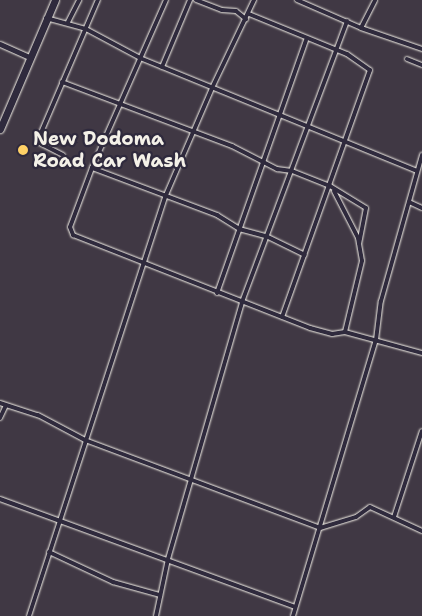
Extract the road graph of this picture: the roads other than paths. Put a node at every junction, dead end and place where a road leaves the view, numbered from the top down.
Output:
1 (55, 0) edge
2 (78, 0) edge
3 (98, 0) edge
4 (166, 0) edge
5 (190, 0) edge
6 (196, 0) edge
7 (254, 0) edge
8 (375, 0) edge
9 (300, 1) edge
10 (248, 14) junction
11 (46, 18) junction
12 (246, 19) junction
13 (347, 20) junction
14 (68, 22) junction
15 (361, 28) junction
16 (86, 29) junction
17 (342, 33) junction
18 (349, 35) dead end
19 (306, 40) junction
20 (0, 44) edge
21 (422, 49) edge
22 (335, 50) junction
23 (29, 57) junction
24 (140, 58) junction
25 (408, 59) dead end
26 (422, 64) edge
27 (162, 67) junction
28 (62, 82) junction
29 (212, 88) junction
30 (118, 105) junction
31 (279, 117) junction
32 (309, 128) junction
33 (0, 129) edge
34 (193, 130) junction
35 (346, 143) junction
36 (63, 155) dead end
37 (422, 155) edge
38 (263, 164) junction
39 (92, 168) junction
40 (292, 171) junction
41 (417, 171) junction
42 (330, 186) junction
43 (334, 191) junction
44 (166, 196) junction
45 (409, 202) junction
46 (422, 208) edge
47 (239, 229) junction
48 (266, 236) junction
49 (359, 243) junction
50 (305, 255) junction
51 (144, 264) junction
52 (217, 293) junction
53 (242, 302) junction
54 (282, 317) junction
55 (345, 332) junction
56 (376, 340) junction
57 (422, 353) edge
58 (0, 403) edge
59 (6, 405) junction
60 (0, 418) edge
61 (422, 430) edge
62 (85, 440) junction
63 (192, 480) junction
64 (0, 498) edge
65 (394, 518) junction
66 (59, 520) junction
67 (320, 528) junction
68 (422, 531) edge
69 (50, 552) junction
70 (168, 560) junction
71 (160, 595) junction
72 (295, 607) junction
73 (28, 616) edge
74 (156, 616) edge
75 (293, 616) edge

1 - 11 highway
2 - 14 street
3 - 16 street
4 - 24 street
5 - 27 street
6 - 12 street
7 - 10 street
8 - 15 street
9 - 13 street
10 - 12 street
10 - 19 street
11 - 14 street
11 - 23 highway
12 - 29 street
13 - 15 street
13 - 17 street
14 - 16 street
15 - 21 street
16 - 24 street
16 - 28 street
17 - 18 street
17 - 22 street
19 - 22 street
19 - 31 street
20 - 23 street
22 - 32 street
22 - 35 street
23 - 33 highway
24 - 27 street
24 - 30 street
25 - 26 street
27 - 29 street
28 - 30 street
28 - 36 street
29 - 31 street
29 - 34 street
30 - 34 street
30 - 39 street
31 - 32 street
31 - 38 street
32 - 35 street
32 - 40 street
34 - 38 street
34 - 44 street
35 - 41 street
35 - 42 street
37 - 41 street
38 - 40 street
38 - 47 street
39 - 44 street
39 - 51 street
40 - 42 street
40 - 48 street
41 - 45 street
42 - 43 street
42 - 50 street
43 - 49 street
43 - 49 street
44 - 47 street
44 - 51 street
45 - 46 street
45 - 56 street
47 - 48 street
47 - 52 street
48 - 50 street
48 - 53 street
49 - 55 street
50 - 54 street
51 - 52 street
51 - 62 street
52 - 53 street
53 - 54 street
53 - 63 street
54 - 55 street
55 - 56 street
56 - 57 street
56 - 67 street
58 - 59 street
59 - 60 street
59 - 62 street
61 - 65 street
62 - 63 street
62 - 66 street
63 - 67 street
63 - 70 street
64 - 66 street
65 - 67 street
65 - 68 street
66 - 69 street
66 - 70 street
67 - 72 street
69 - 71 street
69 - 73 street
70 - 71 street
70 - 72 street
71 - 74 street
72 - 75 street

